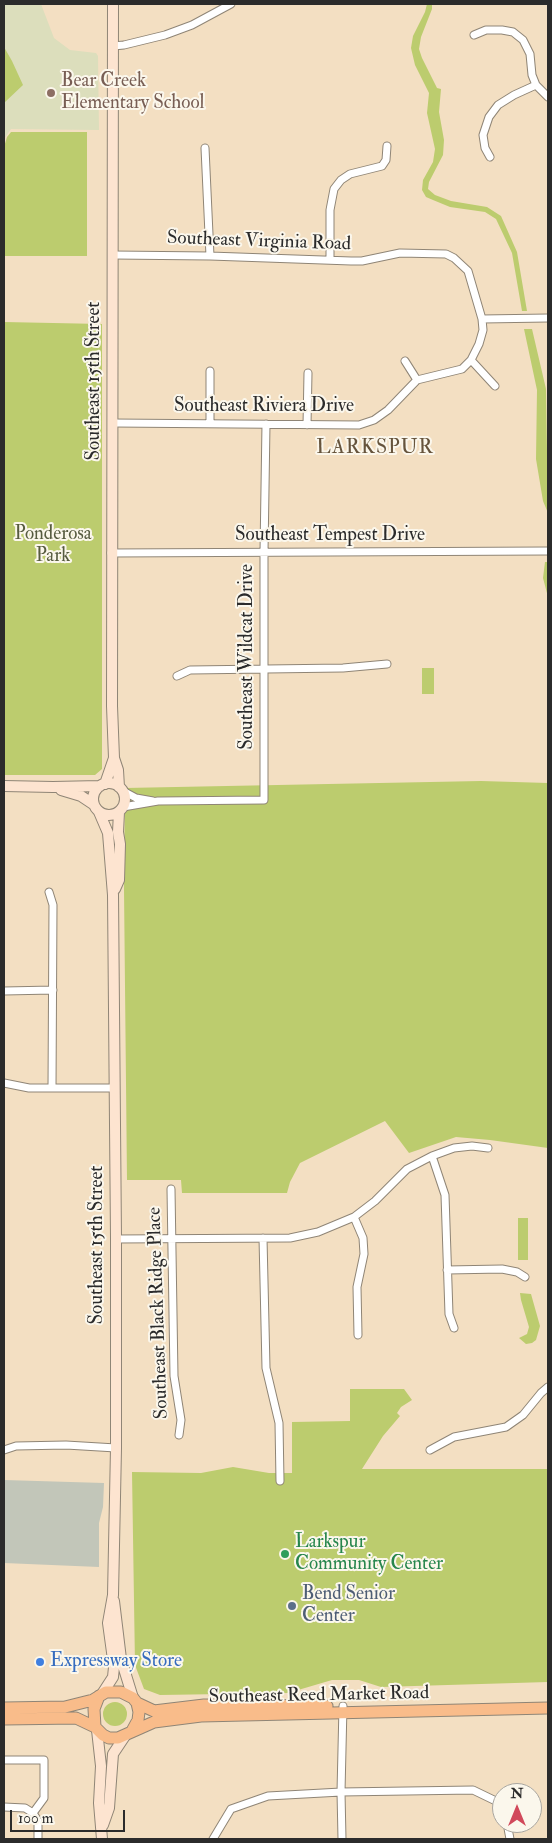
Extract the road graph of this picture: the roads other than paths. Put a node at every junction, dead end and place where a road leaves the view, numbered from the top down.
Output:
1 (112, 4) edge
2 (231, 4) edge
3 (474, 35) dead end
4 (113, 46) junction
5 (536, 85) junction
6 (548, 97) edge
7 (387, 146) dead end
8 (205, 148) dead end
9 (490, 157) dead end
10 (113, 255) junction
11 (210, 256) junction
12 (330, 260) junction
13 (548, 318) edge
14 (482, 319) junction
15 (471, 360) junction
16 (405, 361) dead end
17 (210, 371) dead end
18 (308, 373) dead end
19 (417, 380) junction
20 (495, 386) dead end
21 (113, 423) junction
22 (210, 424) junction
23 (266, 424) junction
24 (307, 425) junction
25 (548, 551) edge
26 (264, 552) junction
27 (111, 553) junction
28 (388, 664) dead end
29 (265, 668) junction
30 (177, 676) dead end
31 (114, 758) junction
32 (102, 785) junction
33 (4, 786) edge
34 (53, 788) junction
35 (121, 789) junction
36 (158, 802) junction
37 (96, 808) junction
38 (121, 810) junction
39 (49, 892) dead end
40 (113, 894) junction
41 (53, 990) junction
42 (4, 991) edge
43 (4, 1083) edge
44 (52, 1088) junction
45 (114, 1088) junction
46 (488, 1148) dead end
47 (432, 1156) junction
48 (171, 1189) dead end
49 (354, 1217) junction
50 (263, 1238) junction
51 (173, 1239) junction
52 (116, 1240) junction
53 (448, 1270) junction
54 (525, 1277) dead end
55 (454, 1328) dead end
56 (358, 1335) dead end
57 (548, 1387) edge
58 (179, 1435) dead end
59 (116, 1448) junction
60 (4, 1450) edge
61 (430, 1450) dead end
62 (280, 1481) dead end
63 (113, 1595) junction
64 (101, 1695) junction
65 (135, 1700) junction
66 (548, 1701) edge
67 (4, 1708) edge
68 (548, 1708) edge
69 (343, 1709) junction
70 (4, 1719) edge
71 (96, 1728) junction
72 (128, 1734) junction
73 (4, 1760) edge
74 (341, 1792) junction
75 (492, 1799) edge
76 (4, 1808) edge
77 (33, 1813) junction
78 (102, 1828) junction
79 (38, 1839) edge
80 (102, 1839) edge
81 (213, 1839) edge
82 (342, 1839) edge

1 - 4 main road, Southeast 15th Street
2 - 4 street
3 - 5 street
4 - 10 main road, Southeast 15th Street
5 - 6 street
5 - 9 street
7 - 12 street
8 - 11 street
10 - 11 street, Southeast Virginia Road
10 - 21 main road, Southeast 15th Street
11 - 12 street, Southeast Virginia Road
12 - 14 street, Southeast Virginia Road
13 - 14 street
14 - 15 street
15 - 19 street
15 - 20 street
16 - 19 street
17 - 22 street
18 - 24 street
19 - 24 street, Southeast Riviera Drive
21 - 22 street, Southeast Riviera Drive
21 - 27 main road, Southeast 15th Street
22 - 23 street, Southeast Riviera Drive
23 - 24 street, Southeast Riviera Drive
23 - 26 street, Southeast Wildcat Drive
25 - 26 street, Southeast Tempest Drive
26 - 27 street, Southeast Tempest Drive
26 - 29 street, Southeast Wildcat Drive
27 - 31 main road, Southeast 15th Street
28 - 29 street
29 - 30 street
29 - 36 street, Southeast Wildcat Drive
31 - 32 main road, Southeast 15th Street
31 - 35 main road, Southeast 15th Street
32 - 34 main road
32 - 35 main road
32 - 37 main road
33 - 34 main road
34 - 37 main road
35 - 36 street
35 - 38 main road
36 - 38 street
37 - 38 main road
37 - 40 main road, Southeast 15th Street
38 - 40 main road, Southeast 15th Street
39 - 41 street
40 - 45 main road, Southeast 15th Street
41 - 42 street
41 - 44 street
43 - 44 street
44 - 45 street
45 - 52 main road, Southeast 15th Street
46 - 47 street
47 - 49 street
47 - 53 street
48 - 51 street, Southeast Black Ridge Place
49 - 50 street
49 - 56 street
50 - 51 street
50 - 62 street
51 - 52 street
51 - 58 street, Southeast Black Ridge Place
52 - 59 main road, Southeast 15th Street
53 - 54 street
53 - 55 street
57 - 61 street
59 - 60 street
59 - 63 main road, Southeast 15th Street
63 - 64 main road, Southeast 15th Street
63 - 65 main road, Southeast 15th Street
64 - 65 main road, Southeast Reed Market Road
64 - 67 main road, Southeast Reed Market Road
64 - 71 main road, Southeast 15th Street
65 - 69 main road, Southeast Reed Market Road
65 - 72 main road, Southeast 15th Street
66 - 69 main road, Southeast Reed Market Road
68 - 69 main road, Southeast Reed Market Road
69 - 72 main road, Southeast Reed Market Road
69 - 74 street
70 - 71 main road
71 - 72 main road
71 - 78 main road, Southeast 15th Street
72 - 78 main road, Southeast 15th Street
73 - 77 street
74 - 75 street
74 - 81 street
74 - 82 street
76 - 77 street
77 - 79 street
78 - 80 main road, Southeast 15th Street

